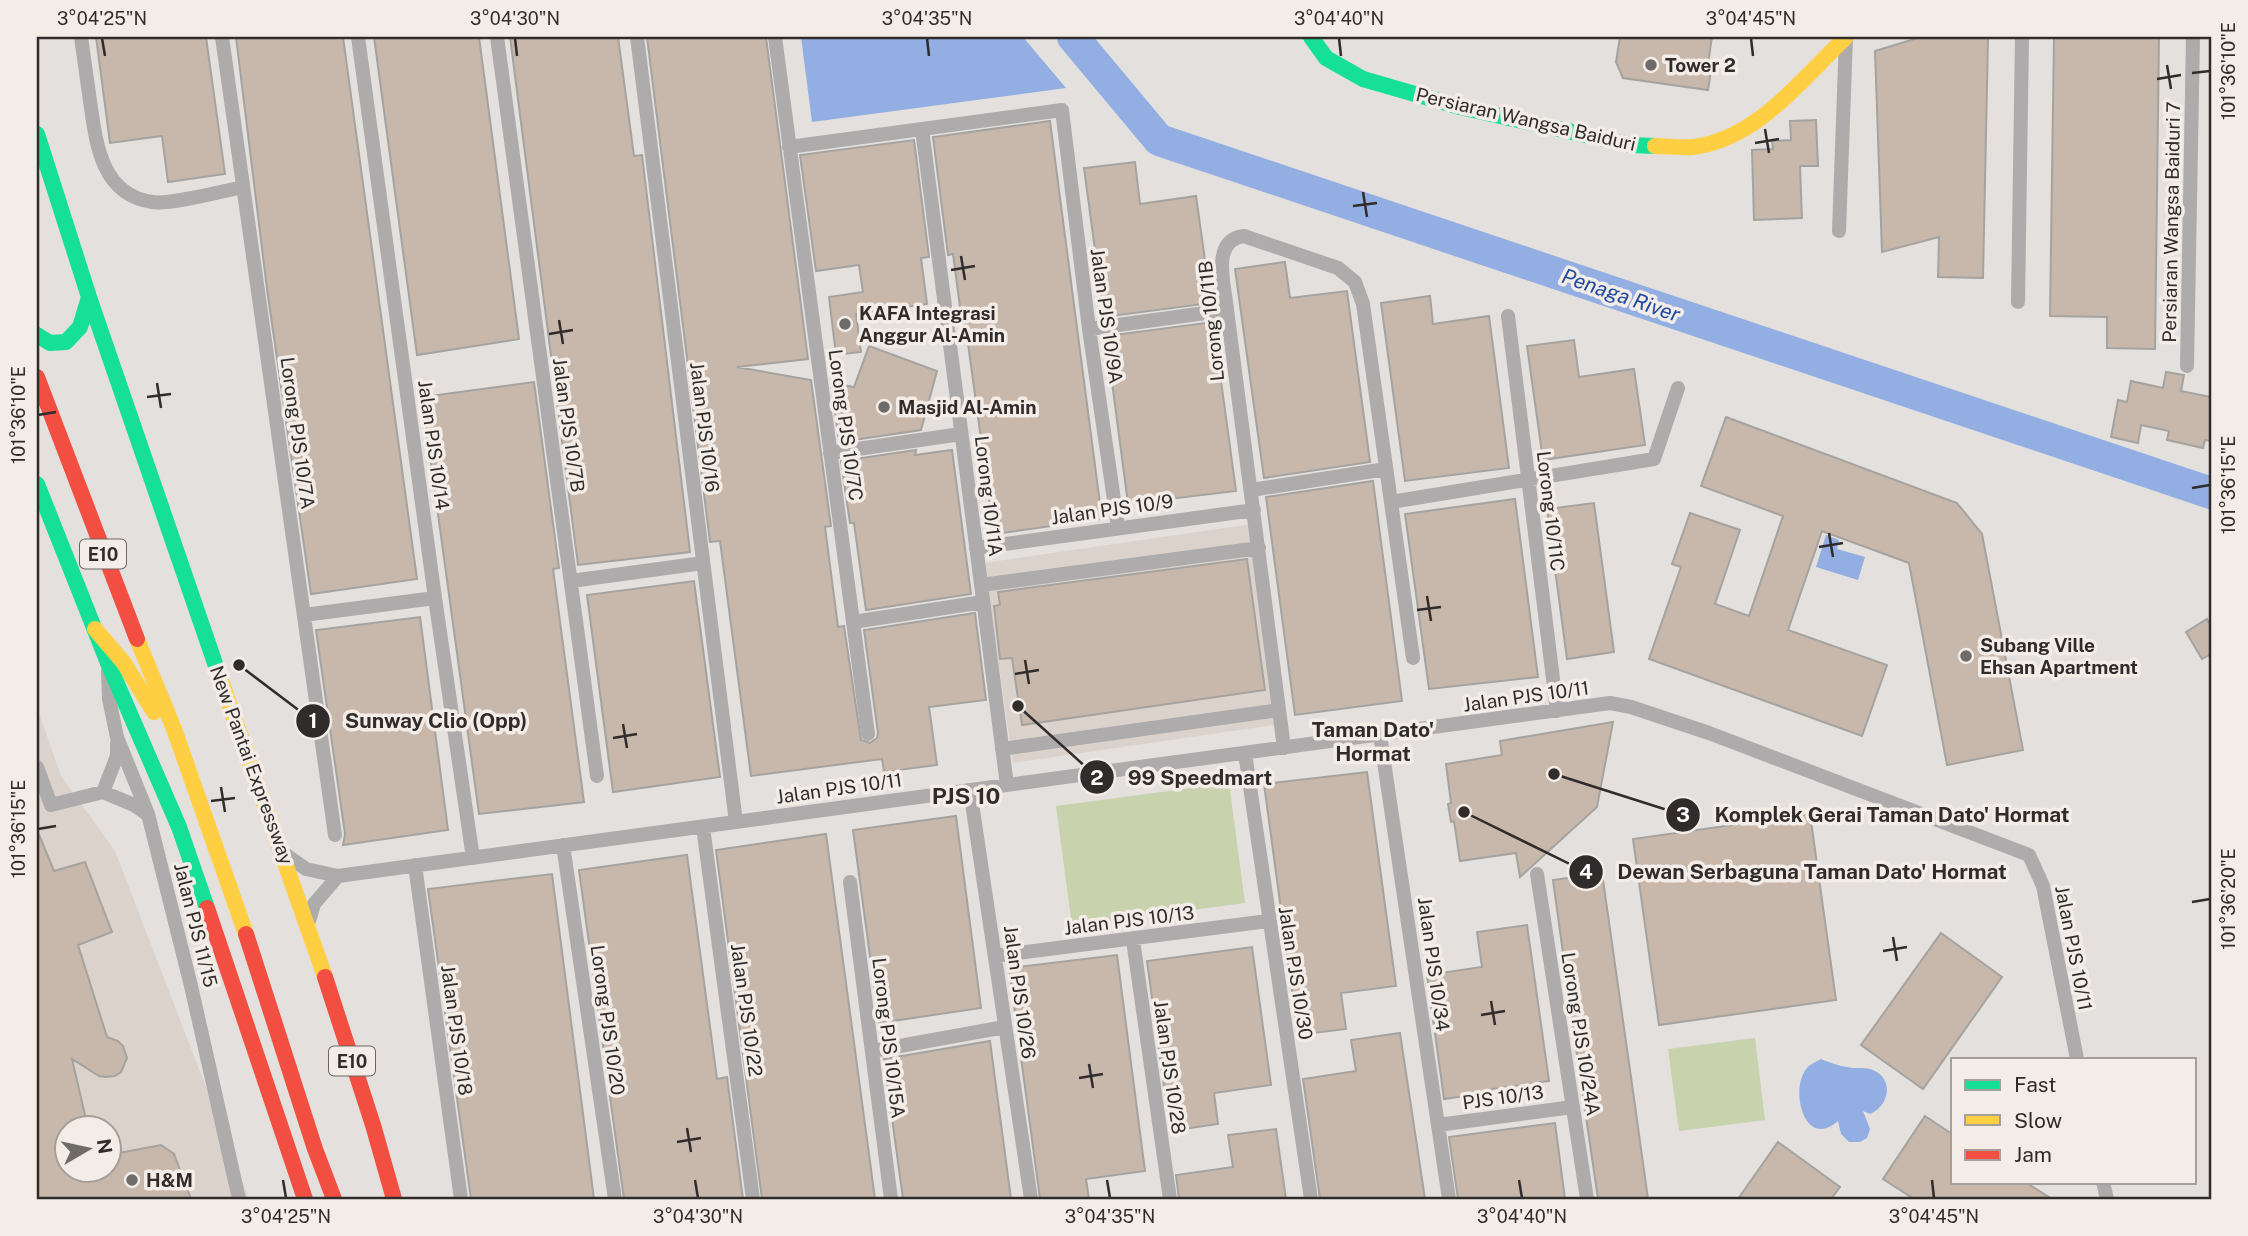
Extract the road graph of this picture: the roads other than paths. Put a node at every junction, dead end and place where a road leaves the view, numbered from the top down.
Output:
1 (81, 37) edge
2 (222, 37) edge
3 (358, 37) edge
4 (497, 37) edge
5 (637, 37) edge
6 (775, 37) edge
7 (1311, 37) edge
8 (1846, 37) edge
9 (2022, 37) edge
10 (2193, 37) edge
11 (922, 129) junction
12 (37, 134) edge
13 (789, 146) junction
14 (243, 187) junction
15 (1839, 231) dead end
16 (89, 297) junction
17 (2018, 302) dead end
18 (1227, 310) junction
19 (1508, 316) dead end
20 (1089, 329) junction
21 (37, 335) edge
22 (2188, 366) dead end
23 (37, 377) edge
24 (1678, 388) dead end
25 (961, 434) junction
26 (830, 453) junction
27 (1387, 469) junction
28 (1528, 479) junction
29 (37, 484) edge
30 (1251, 490) junction
31 (1391, 502) junction
32 (1254, 510) junction
33 (1118, 527) junction
34 (976, 548) junction
35 (1259, 548) junction
36 (703, 563) junction
37 (571, 580) junction
38 (981, 585) junction
39 (435, 598) junction
40 (983, 602) junction
41 (304, 615) junction
42 (853, 622) junction
43 (95, 629) junction
44 (1413, 658) dead end
45 (108, 663) junction
46 (1279, 710) junction
47 (1557, 711) junction
48 (174, 729) junction
49 (868, 734) dead end
50 (1380, 735) junction
51 (117, 737) junction
52 (1284, 748) junction
53 (1002, 749) junction
54 (1245, 753) junction
55 (37, 768) edge
56 (597, 776) dead end
57 (1007, 785) junction
58 (970, 790) junction
59 (103, 792) junction
60 (148, 814) junction
61 (736, 822) junction
62 (703, 827) junction
63 (335, 835) dead end
64 (563, 845) junction
65 (284, 854) junction
66 (473, 858) junction
67 (415, 865) junction
68 (1538, 874) dead end
69 (338, 876) junction
70 (850, 882) dead end
71 (1268, 921) junction
72 (308, 923) junction
73 (1133, 940) junction
74 (995, 956) junction
75 (1006, 1027) junction
76 (872, 1051) junction
77 (2077, 1058) edge
78 (1573, 1107) junction
79 (1438, 1125) junction
80 (315, 1149) junction
81 (239, 1199) edge
82 (305, 1199) edge
83 (322, 1199) edge
84 (334, 1199) edge
85 (394, 1199) edge
86 (461, 1199) edge
87 (615, 1199) edge
88 (753, 1199) edge
89 (891, 1199) edge
90 (1031, 1199) edge
91 (1170, 1199) edge
92 (1311, 1199) edge
93 (1449, 1199) edge
94 (1587, 1199) edge

1 - 14 street
2 - 14 street, Lorong PJS 10/7A
3 - 39 street, Jalan PJS 10/14
4 - 37 street, Jalan PJS 10/7B
5 - 36 street, Jalan PJS 10/16
6 - 13 street, Lorong PJS 10/7C
7 - 8 main road, Persiaran Wangsa Baiduri
8 - 15 street
9 - 17 street
10 - 22 street, Persiaran Wangsa Baiduri 7
11 - 13 street
11 - 20 street, Jalan PJS 10/9A
11 - 25 street, Lorong 10/11A
12 - 16 main road, New Pantai Expressway / E10
13 - 26 street, Lorong PJS 10/7C
14 - 41 street, Lorong PJS 10/7A
16 - 21 main road
16 - 65 main road, New Pantai Expressway / E10
18 - 20 street
18 - 27 street, Lorong 10/11B
18 - 30 street, Lorong 10/11B
19 - 28 street, Lorong 10/11C
20 - 33 street, Jalan PJS 10/9A
23 - 48 main road, E10
24 - 28 street
25 - 26 street
25 - 34 street, Lorong 10/11A
26 - 42 street, Lorong PJS 10/7C
27 - 30 street
27 - 31 street, Lorong 10/11B
28 - 31 street
28 - 47 street, Lorong 10/11C
29 - 43 main road
30 - 32 street, Lorong 10/11B
31 - 44 street, Lorong 10/11B
32 - 33 street, Jalan PJS 10/9
32 - 35 street, Lorong 10/11B
33 - 34 street, Jalan PJS 10/9
34 - 38 street, Lorong 10/11A
35 - 38 street
35 - 46 street, Lorong 10/11B
36 - 37 street
36 - 61 street, Jalan PJS 10/16
37 - 56 street, Jalan PJS 10/7B
38 - 40 street, Lorong 10/11A
39 - 41 street
39 - 66 street, Jalan PJS 10/14
40 - 42 street
40 - 53 street, Lorong 10/11A
41 - 63 street, Lorong PJS 10/7A
42 - 49 street, Lorong PJS 10/7C
43 - 45 main road
43 - 48 main road
45 - 51 street, Jalan PJS 11/15
45 - 82 main road
46 - 52 street, Lorong 10/11B
46 - 53 street
47 - 50 street, Jalan PJS 10/11
47 - 77 street, Jalan PJS 10/11
48 - 80 main road, E10
50 - 52 street, Jalan PJS 10/11
50 - 79 street, Jalan PJS 10/34
51 - 59 street
51 - 60 street, Jalan PJS 11/15
52 - 54 street, Jalan PJS 10/11
53 - 57 street, Lorong 10/11A
54 - 57 street, Jalan PJS 10/11
54 - 71 street, Jalan PJS 10/30
55 - 59 street
57 - 58 street, Jalan PJS 10/11
58 - 61 street, Jalan PJS 10/11
58 - 74 street, Jalan PJS 10/26
59 - 60 street
60 - 81 street, Jalan PJS 11/15
61 - 62 street, Jalan PJS 10/11
62 - 64 street, Jalan PJS 10/11
62 - 88 street, Jalan PJS 10/22
64 - 66 street, Jalan PJS 10/11
64 - 87 street, Lorong PJS 10/20
65 - 69 street, Jalan PJS 10/11
65 - 72 main road, New Pantai Expressway / E10
66 - 67 street, Jalan PJS 10/11
67 - 69 street, Jalan PJS 10/11
67 - 86 street, Jalan PJS 10/18
68 - 78 street, Lorong PJS 10/24A
69 - 72 street
70 - 76 street, Lorong PJS 10/15A
71 - 73 street, Jalan PJS 10/13
71 - 92 street, Jalan PJS 10/30
72 - 85 main road, New Pantai Expressway / E10
73 - 74 street, Jalan PJS 10/13
73 - 91 street, Jalan PJS 10/28
74 - 75 street, Jalan PJS 10/26
75 - 76 street
75 - 90 street, Jalan PJS 10/26
76 - 89 street, Lorong PJS 10/15A
78 - 79 street, PJS 10/13
78 - 94 street, Lorong PJS 10/24A
79 - 93 street, Jalan PJS 10/34
80 - 83 main road
80 - 84 main road, E10

